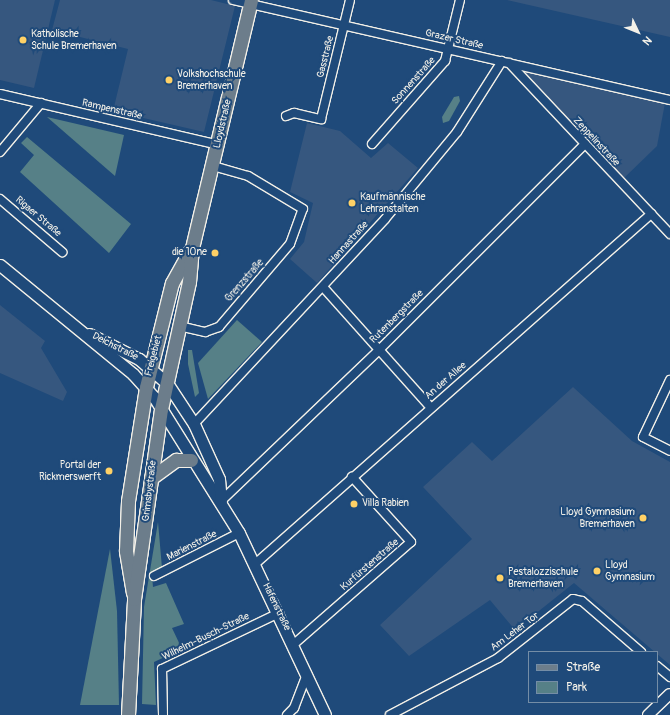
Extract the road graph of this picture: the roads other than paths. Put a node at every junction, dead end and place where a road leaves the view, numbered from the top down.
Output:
1 (233, 0) edge
2 (350, 0) edge
3 (460, 0) edge
4 (251, 2) edge
5 (344, 25) junction
6 (449, 49) junction
7 (505, 62) junction
8 (0, 94) edge
9 (670, 100) edge
10 (41, 103) junction
11 (286, 116) dead end
12 (372, 144) dead end
13 (585, 144) junction
14 (219, 146) junction
15 (0, 152) edge
16 (214, 166) junction
17 (0, 199) edge
18 (651, 214) junction
19 (670, 234) edge
20 (192, 248) junction
21 (62, 252) dead end
22 (0, 265) edge
23 (323, 287) junction
24 (162, 324) joint
25 (179, 326) junction
26 (78, 330) junction
27 (380, 349) junction
28 (150, 367) junction
29 (670, 380) edge
30 (167, 383) junction
31 (146, 387) junction
32 (431, 408) junction
33 (161, 409) junction
34 (194, 424) junction
35 (670, 450) edge
36 (191, 460) junction
37 (352, 477) junction
38 (151, 478) junction
39 (221, 501) junction
40 (239, 533) junction
41 (255, 564) junction
42 (154, 576) dead end
43 (134, 599) junction
44 (279, 613) junction
45 (294, 644) junction
46 (640, 651) edge
47 (658, 667) edge
48 (308, 674) junction
49 (670, 677) edge
50 (670, 694) edge
51 (128, 715) edge
52 (163, 715) edge
53 (287, 715) edge
54 (325, 715) edge
55 (390, 715) edge
56 (648, 715) edge

1 - 4 street, Grazer Straße
2 - 5 street, Gasstraße
3 - 6 street, Sonnenstraße
4 - 5 street, Grazer Straße
4 - 14 main road, Lloydstraße
5 - 6 street, Grazer Straße
5 - 11 street, Gasstraße
6 - 7 street, Grazer Straße
6 - 12 street, Sonnenstraße
7 - 9 street, Grazer Straße
7 - 13 street, Zeppelinstraße
7 - 23 street, Hannastraße
8 - 10 street, Rampenstraße
10 - 14 street, Rampenstraße
10 - 15 street
13 - 18 street, Zeppelinstraße
13 - 27 street, Rutenbergstraße
14 - 16 main road, Lloydstraße
16 - 20 main road, Lloydstraße
16 - 25 street, Grenzstraße
17 - 21 street, Rigaer Straße
18 - 19 street, Zeppelinstraße
18 - 32 street, An der Allee
20 - 24 main road, Lloydstraße
20 - 25 main road, Lloydstraße
22 - 26 main road, Deichstraße
23 - 27 street
23 - 34 street, Hannastraße
24 - 28 main road, Freigebiet
25 - 30 main road, Lloydstraße
26 - 28 main road, Deichstraße
26 - 31 main road, Deichstraße
27 - 32 street
27 - 39 street, Rutenbergstraße
28 - 30 main road, Deichstraße
28 - 31 main road, Freigebiet
29 - 35 street
30 - 33 main road, Grimsbystraße
30 - 34 main road, Hafenstraße
31 - 33 main road, Hafenstraße
31 - 43 main road, Grimsbystraße
32 - 37 street, An der Allee
33 - 36 main road, Hafenstraße
33 - 38 main road, Grimsbystraße
34 - 39 main road, Hafenstraße
36 - 38 main road
36 - 39 main road, Hafenstraße
37 - 41 street, An der Allee
37 - 45 street, Kurfürstenstraße
38 - 43 main road, Grimsbystraße
39 - 40 main road, Hafenstraße
40 - 41 main road, Hafenstraße
40 - 42 street, Marienstraße
41 - 44 main road, Hafenstraße
43 - 51 main road, Grimsbystraße
44 - 45 main road, Hafenstraße
44 - 52 street, Wilhelm-Busch-Straße
45 - 48 main road, Hafenstraße
46 - 55 street, Am Leher Tor
47 - 49 street
48 - 53 street
48 - 54 main road, Hafenstraße
50 - 56 street

